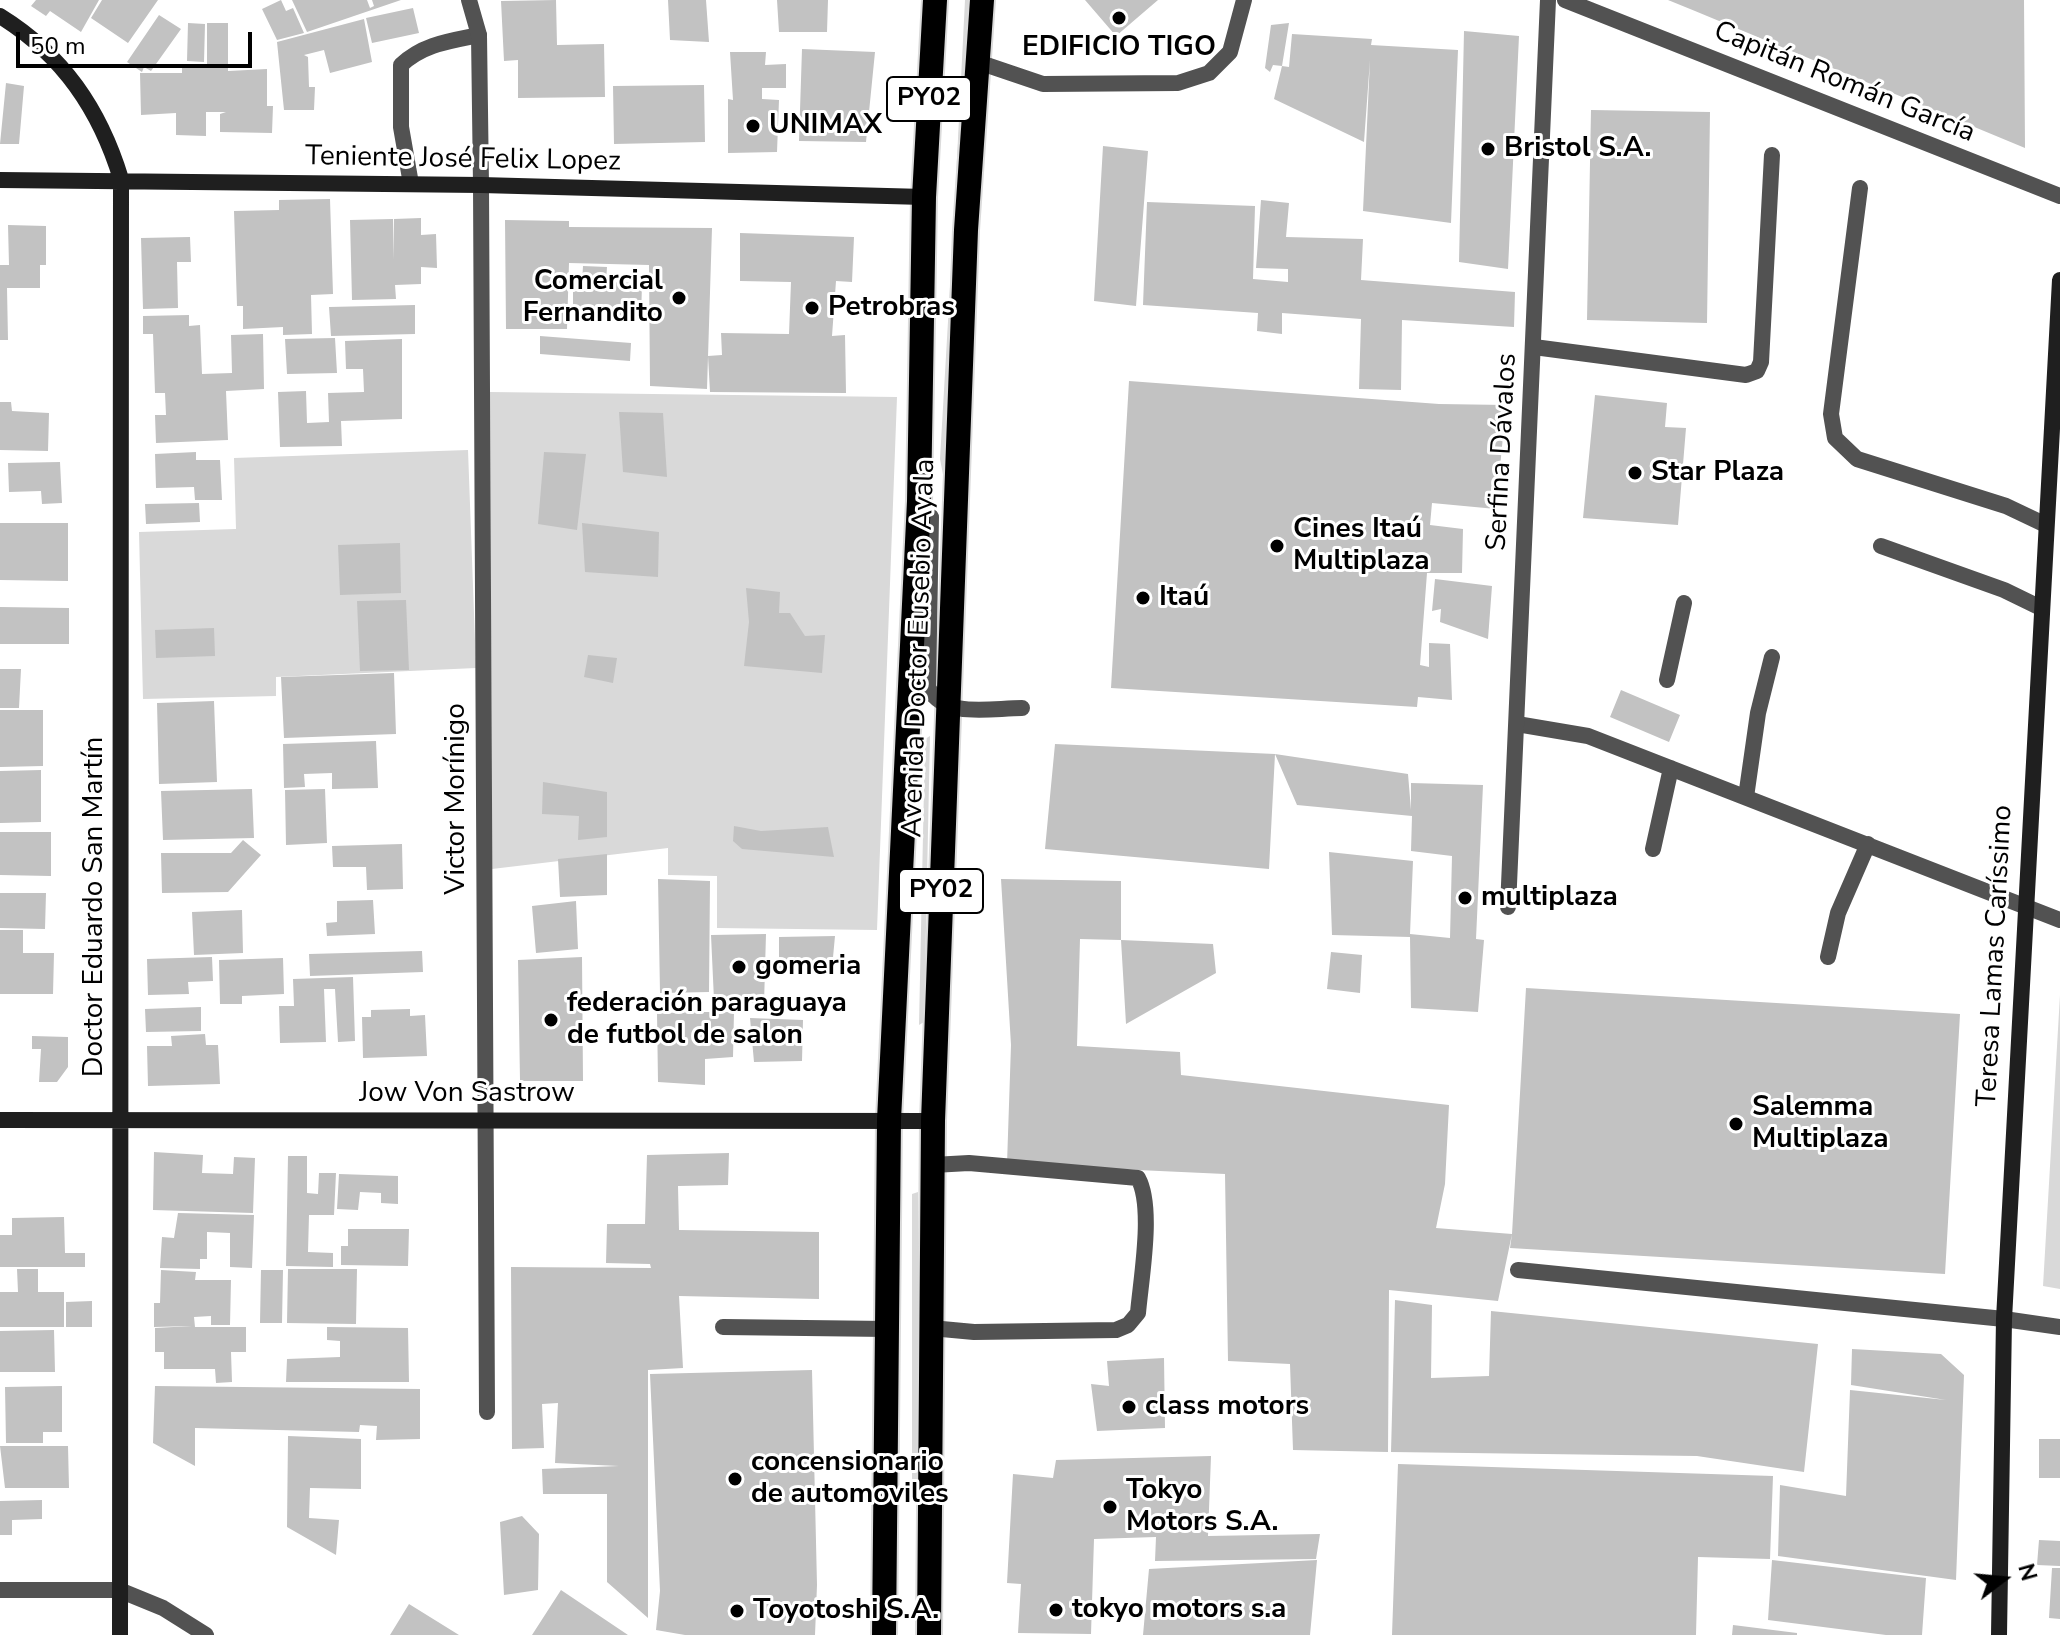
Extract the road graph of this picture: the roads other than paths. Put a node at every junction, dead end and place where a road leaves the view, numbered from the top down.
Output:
1 (469, 0) edge
2 (935, 0) edge
3 (982, 0) edge
4 (1244, 0) edge
5 (1548, 0) edge
6 (1565, 0) edge
7 (0, 16) edge
8 (479, 35) junction
9 (978, 62) junction
10 (1772, 155) dead end
11 (121, 179) junction
12 (0, 180) edge
13 (411, 184) junction
14 (481, 185) junction
15 (1860, 188) dead end
16 (2060, 196) edge
17 (924, 197) junction
18 (2060, 280) edge
19 (1534, 347) junction
20 (919, 501) junction
21 (2046, 525) junction
22 (1881, 546) dead end
23 (1684, 603) dead end
24 (2041, 608) junction
25 (1772, 657) dead end
26 (1667, 680) dead end
27 (948, 708) junction
28 (1022, 708) dead end
29 (1517, 724) junction
30 (1671, 768) junction
31 (1746, 797) junction
32 (1868, 844) junction
33 (1653, 849) dead end
34 (2025, 906) junction
35 (1508, 907) dead end
36 (2060, 920) edge
37 (1828, 957) dead end
38 (0, 1120) edge
39 (484, 1120) junction
40 (889, 1120) junction
41 (122, 1121) junction
42 (933, 1121) junction
43 (933, 1165) junction
44 (1518, 1270) dead end
45 (2004, 1319) junction
46 (723, 1327) dead end
47 (2060, 1327) edge
48 (931, 1328) junction
49 (887, 1329) junction
50 (487, 1412) dead end
51 (0, 1590) edge
52 (119, 1590) junction
53 (120, 1635) edge
54 (206, 1635) edge
55 (884, 1635) edge
56 (929, 1635) edge
57 (1999, 1635) edge

1 - 8 street, Victor Morínigo
2 - 17 highway, Avenida Doctor Eusebio Ayala / PY02
3 - 9 highway, Avenida Doctor Eusebio Ayala / PY02
4 - 9 street
5 - 19 street, Serfina Dávalos
6 - 16 street, Capitán Román García
7 - 11 street
8 - 13 street
8 - 14 street, Victor Morínigo
9 - 27 highway, Avenida Doctor Eusebio Ayala / PY02
10 - 19 street
11 - 12 street, Teniente José Felix Lopez
11 - 13 street, Teniente José Felix Lopez
11 - 41 street, Doctor Eduardo San Martín
13 - 14 street, Teniente José Felix Lopez
14 - 17 street, Teniente José Felix Lopez
14 - 39 street, Victor Morínigo
15 - 21 street
17 - 20 highway, Avenida Doctor Eusebio Ayala / PY02
18 - 21 street, Teresa Lamas Caríssimo
19 - 29 street, Serfina Dávalos
20 - 27 street
20 - 40 highway, Avenida Doctor Eusebio Ayala / PY02
21 - 24 street, Teresa Lamas Caríssimo
22 - 24 street
23 - 26 street
24 - 34 street, Teresa Lamas Caríssimo
25 - 31 street
27 - 28 street
27 - 42 highway, Avenida Doctor Eusebio Ayala / PY02
29 - 30 street
29 - 35 street, Serfina Dávalos
30 - 31 street
30 - 33 street
31 - 32 street
32 - 34 street
32 - 37 street
34 - 36 street
34 - 45 street, Teresa Lamas Caríssimo
38 - 41 street, Jow Von Sastrow
39 - 40 street, Jow Von Sastrow
39 - 41 street, Jow Von Sastrow
39 - 50 street, Victor Morínigo
40 - 42 street, Jow Von Sastrow
40 - 49 highway, Avenida Doctor Eusebio Ayala / PY02
41 - 52 street, Doctor Eduardo San Martín
42 - 43 highway, Avenida Doctor Eusebio Ayala / PY02
43 - 48 highway, Avenida Doctor Eusebio Ayala / PY02
43 - 48 street
44 - 45 street
45 - 47 street
45 - 57 street, Teresa Lamas Caríssimo
46 - 49 street
48 - 56 highway, Avenida Doctor Eusebio Ayala / PY02
49 - 55 highway, Avenida Doctor Eusebio Ayala / PY02
51 - 52 street
52 - 53 street, Doctor Eduardo San Martín
52 - 54 street

